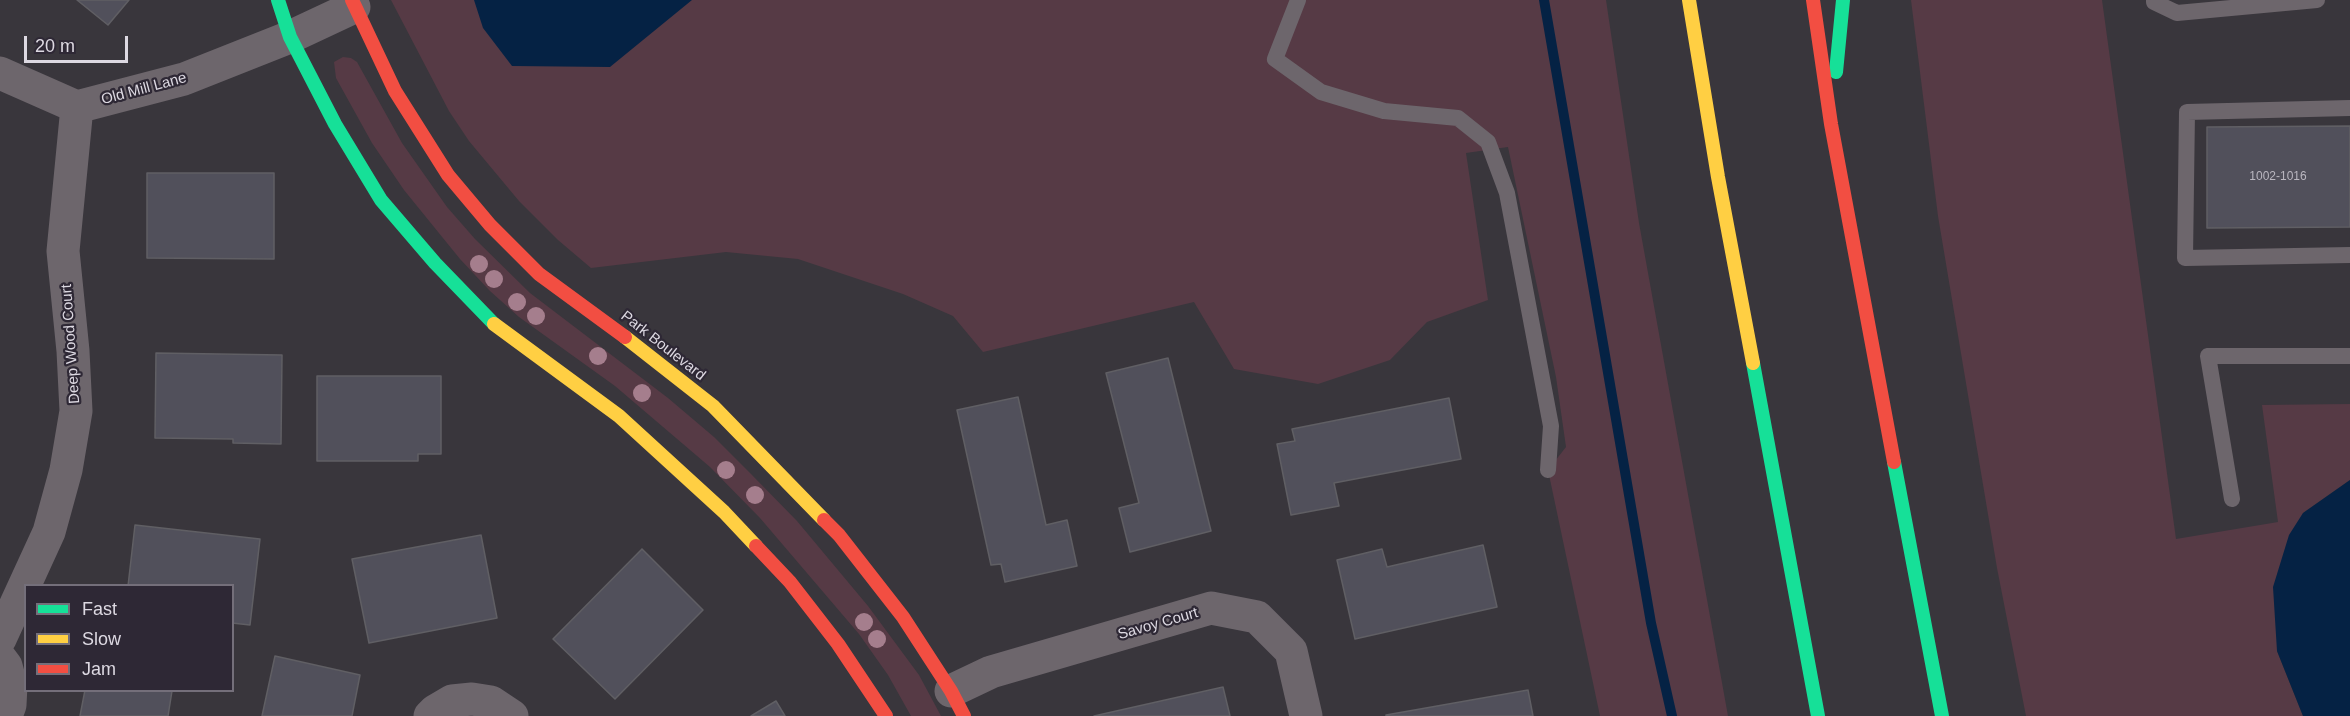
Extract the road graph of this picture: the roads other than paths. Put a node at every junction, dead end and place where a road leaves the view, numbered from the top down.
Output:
1 (278, 0) edge
2 (1298, 0) edge
3 (1689, 0) edge
4 (1813, 0) edge
5 (1843, 0) edge
6 (2154, 0) edge
7 (2318, 0) edge
8 (353, 3) edge
9 (290, 37) junction
10 (0, 73) edge
11 (77, 107) junction
12 (2350, 108) edge
13 (1831, 124) junction
14 (2350, 255) edge
15 (2350, 356) edge
16 (1548, 470) dead end
17 (2232, 499) dead end
18 (25, 584) edge
19 (24, 587) edge
20 (0, 639) edge
21 (0, 658) edge
22 (958, 704) edge
23 (6, 716) edge
24 (430, 716) edge
25 (512, 716) edge
26 (885, 716) edge
27 (1306, 716) edge
28 (1818, 716) edge
29 (1942, 716) edge

1 - 9 main road
2 - 16 lane
3 - 28 main road
4 - 13 main road
5 - 13 main road
6 - 7 lane
8 - 9 street, Old Mill Lane
8 - 22 main road, Park Boulevard
9 - 11 street, Old Mill Lane
9 - 26 main road
10 - 11 street
11 - 18 street, Deep Wood Court
12 - 14 lane
13 - 29 main road
15 - 17 lane
19 - 20 street, Deep Wood Court
21 - 23 street
22 - 27 street, Savoy Court
24 - 25 street

